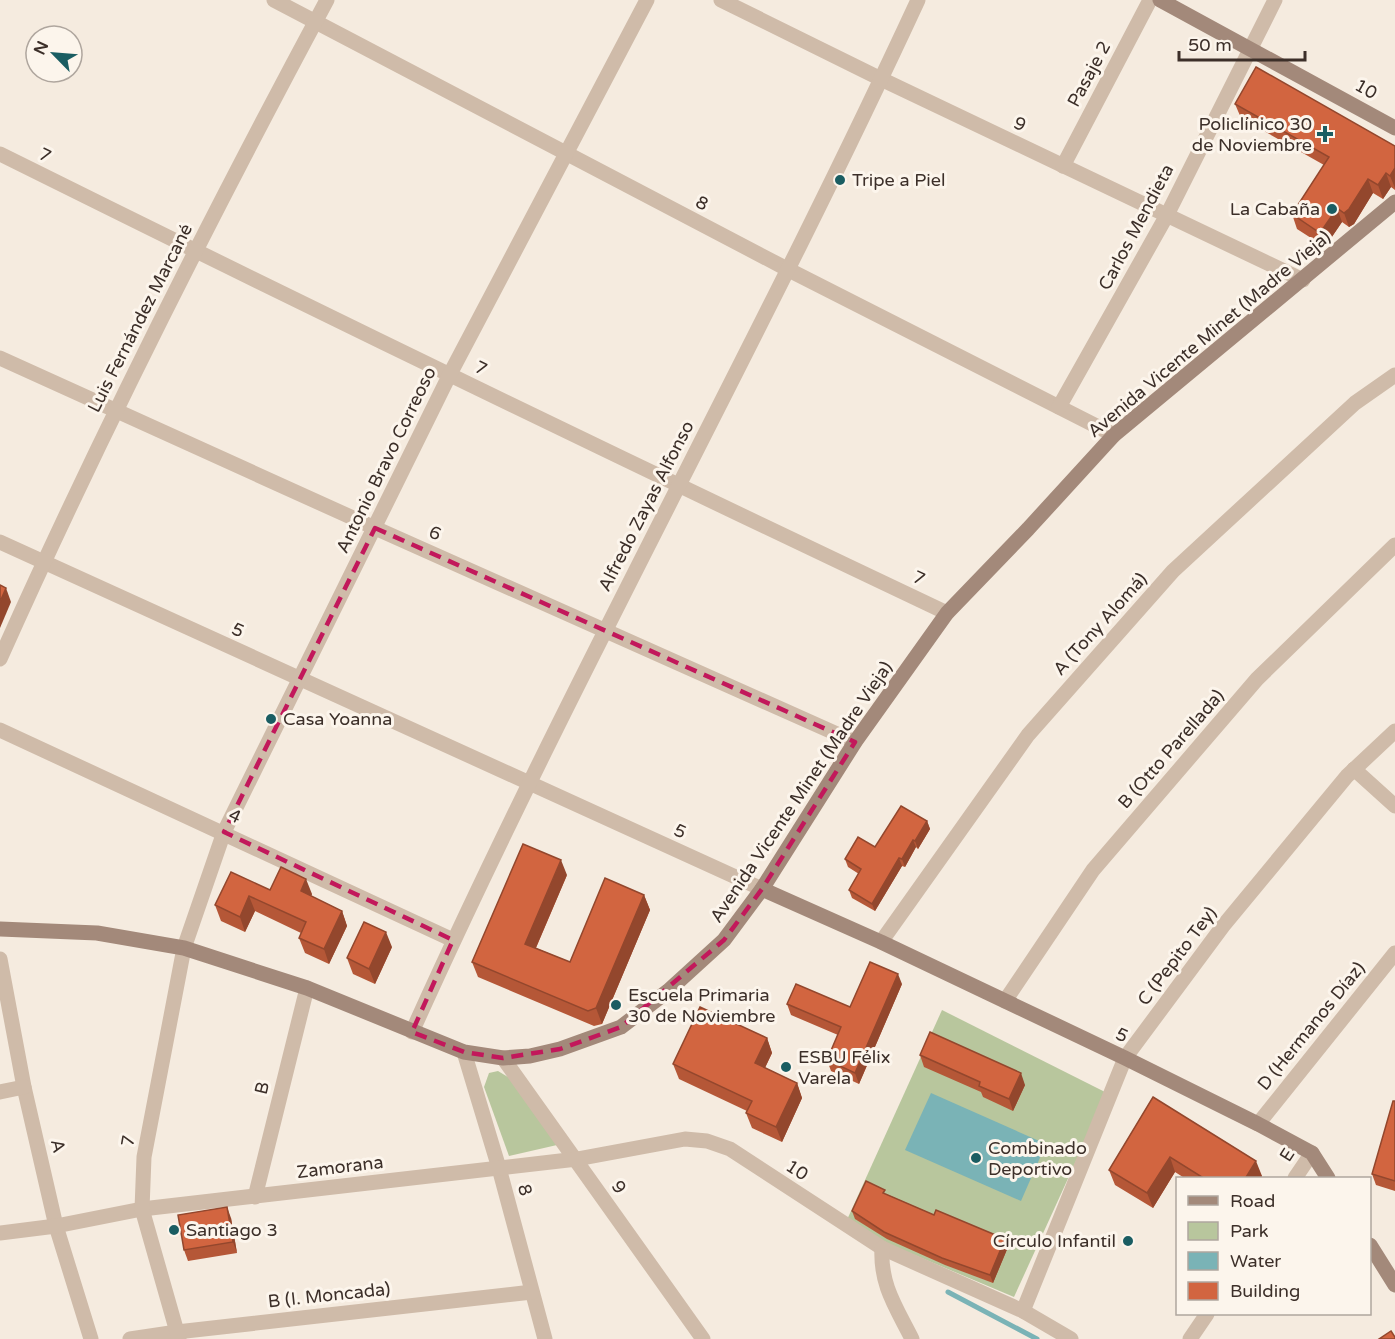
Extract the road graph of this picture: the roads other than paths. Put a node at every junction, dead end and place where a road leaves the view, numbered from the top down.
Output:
1 (274, 0) edge
2 (327, 0) edge
3 (647, 0) edge
4 (721, 0) edge
5 (918, 0) edge
6 (1150, 0) edge
7 (1160, 0) edge
8 (1275, 0) edge
9 (315, 22) junction
10 (1250, 48) junction
11 (881, 79) junction
12 (1395, 128) edge
13 (564, 153) junction
14 (0, 154) edge
15 (1063, 166) junction
16 (1395, 202) edge
17 (1167, 215) junction
18 (195, 251) junction
19 (787, 269) junction
20 (1303, 280) junction
21 (0, 358) edge
22 (450, 374) junction
23 (1395, 375) edge
24 (1059, 407) junction
25 (115, 410) junction
26 (1114, 435) junction
27 (678, 486) junction
28 (375, 528) junction
29 (0, 542) edge
30 (1395, 545) edge
31 (43, 562) junction
32 (947, 613) junction
33 (605, 630) junction
34 (0, 659) edge
35 (298, 679) junction
36 (0, 730) edge
37 (1395, 731) edge
38 (855, 742) junction
39 (1354, 770) junction
40 (529, 785) junction
41 (1395, 806) edge
42 (225, 832) junction
43 (762, 889) junction
44 (0, 929) edge
45 (453, 940) junction
46 (881, 942) junction
47 (184, 948) junction
48 (1395, 953) edge
49 (0, 959) edge
50 (307, 988) junction
51 (1005, 1001) junction
52 (412, 1032) junction
53 (464, 1052) junction
54 (503, 1058) junction
55 (1125, 1058) junction
56 (24, 1087) junction
57 (0, 1092) edge
58 (1258, 1124) junction
59 (685, 1139) joint
60 (1312, 1153) junction
61 (577, 1159) junction
62 (499, 1168) junction
63 (1296, 1177) edge
64 (1327, 1177) edge
65 (255, 1197) junction
66 (142, 1209) junction
67 (56, 1226) junction
68 (0, 1233) edge
69 (1371, 1247) edge
70 (882, 1248) junction
71 (1395, 1285) edge
72 (532, 1292) junction
73 (1023, 1311) junction
74 (1206, 1315) edge
75 (178, 1336) edge
76 (696, 1337) edge
77 (91, 1339) edge
78 (130, 1339) edge
79 (545, 1339) edge
80 (912, 1339) edge
81 (1071, 1339) edge
82 (1191, 1339) edge

1 - 9 street, 8
2 - 9 street, Luis Fernández Marcané
3 - 13 street, Antonio Bravo Correoso
4 - 11 street, 9
5 - 11 street, Alfredo Zayas Alfonso
6 - 15 street, Pasaje 2
7 - 10 main road, 10
8 - 10 street, Carlos Mendieta
9 - 13 street, 8
9 - 18 street, Luis Fernández Marcané
10 - 12 main road, 10
10 - 17 street, Carlos Mendieta
11 - 15 street, 9
11 - 19 street, Alfredo Zayas Alfonso
13 - 19 street, 8
13 - 22 street, Antonio Bravo Correoso
14 - 18 street, 7
15 - 17 street, 9
16 - 20 main road, Avenida Vicente Minet (Madre Vieja)
17 - 20 street, 9
17 - 24 street, Carlos Mendieta
18 - 22 street, 7
18 - 25 street, Luis Fernández Marcané
19 - 24 street, 8
19 - 27 street, Alfredo Zayas Alfonso
20 - 26 main road, Avenida Vicente Minet (Madre Vieja)
21 - 25 street, 6
22 - 27 street, 7
22 - 28 street, Antonio Bravo Correoso
23 - 46 street, A (Tony Alomá)
24 - 26 street, 8
25 - 28 street, 6
25 - 31 street, Luis Fernández Marcané
26 - 32 main road, Avenida Vicente Minet (Madre Vieja)
27 - 32 street, 7
27 - 33 street, Alfredo Zayas Alfonso
28 - 33 street, 6
28 - 35 street, Antonio Bravo Correoso
29 - 31 street, 5
30 - 51 street, B (Otto Parellada)
31 - 34 street, Luis Fernández Marcané
31 - 35 street, 5
32 - 38 main road, Avenida Vicente Minet (Madre Vieja)
33 - 38 street, 6
33 - 40 street, Alfredo Zayas Alfonso
35 - 40 street, 5
35 - 42 street, Antonio Bravo Correoso
36 - 42 street, 4
37 - 39 street, C (Pepito Tey)
38 - 43 main road, Avenida Vicente Minet (Madre Vieja)
39 - 41 street
39 - 55 street, C (Pepito Tey)
40 - 43 street, 5
40 - 45 street, Alfredo Zayas Alfonso
42 - 45 street, 4
42 - 47 street, Antonio Bravo Correoso
43 - 46 main road, 5
43 - 54 main road, Avenida Vicente Minet (Madre Vieja)
44 - 47 main road, Avenida Vicente Minet (Madre Vieja)
45 - 52 street, Alfredo Zayas Alfonso
46 - 51 main road, 5
47 - 50 main road, Avenida Vicente Minet (Madre Vieja)
47 - 66 street, 7
48 - 58 street, D (Hermanos Díaz)
49 - 56 street, A
50 - 52 main road, Avenida Vicente Minet (Madre Vieja)
50 - 65 street, B
51 - 55 main road, 5
52 - 53 main road, Avenida Vicente Minet (Madre Vieja)
53 - 54 main road, Avenida Vicente Minet (Madre Vieja)
53 - 62 street, 8
54 - 61 street, 9
55 - 58 main road, 5
55 - 73 street, C (Pepito Tey)
56 - 57 street
56 - 67 street, A
58 - 60 main road, 5
59 - 61 street, Zamorana
59 - 70 street, 10
60 - 63 street, E
60 - 64 main road
61 - 62 street, Zamorana
61 - 76 street, 9
62 - 65 street, Zamorana
62 - 72 street, 8
65 - 66 street, Zamorana
66 - 67 street, Zamorana
66 - 75 street, 7
67 - 68 street, Zamorana
67 - 77 street, A
69 - 71 main road
70 - 73 street, 10
70 - 80 street
72 - 75 street, B (I. Moncada)
72 - 79 street, 8
73 - 81 street, 10
74 - 82 street
75 - 78 street, B (I. Moncada)

